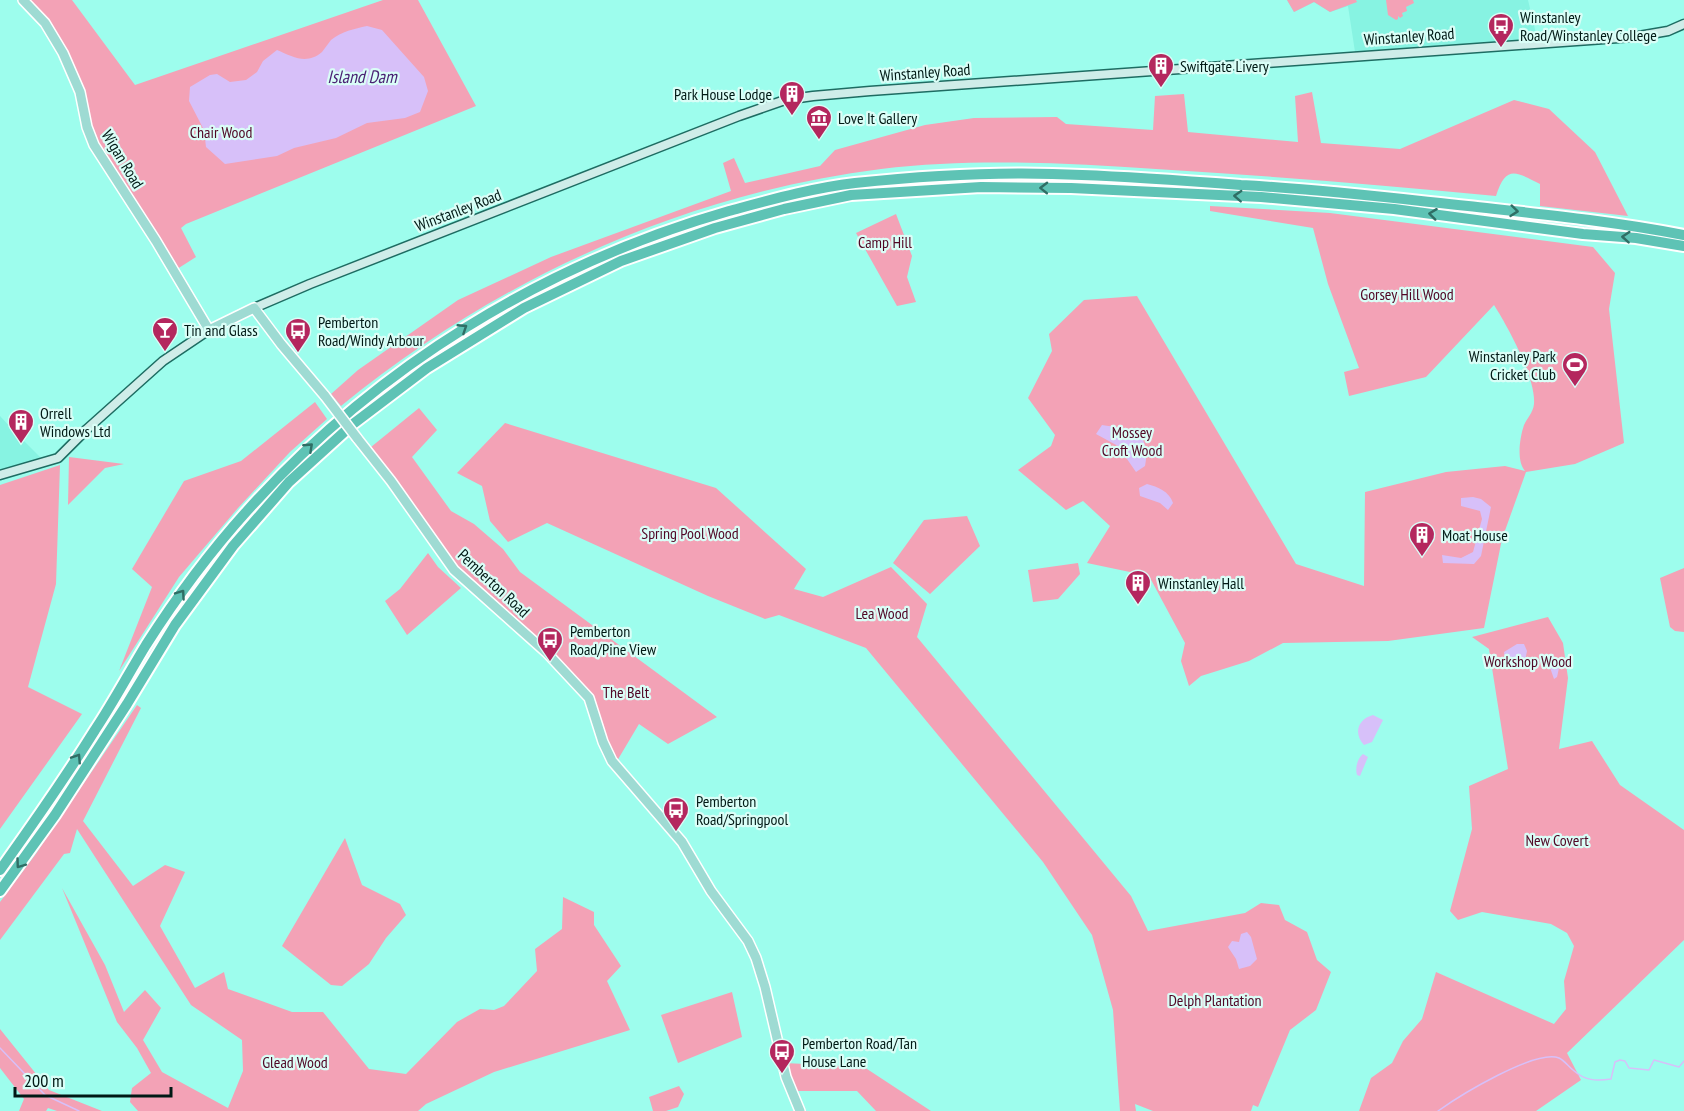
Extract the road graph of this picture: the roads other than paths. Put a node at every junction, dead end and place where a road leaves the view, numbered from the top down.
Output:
1 (23, 0) edge
2 (1684, 24) edge
3 (1684, 235) edge
4 (1684, 246) edge
5 (254, 308) junction
6 (209, 330) junction
7 (0, 476) edge
8 (0, 870) edge
9 (0, 891) edge
10 (800, 1111) edge

1 - 6 main road, Wigan Road
2 - 5 street, Winstanley Road
8 -> 3 highway
4 -> 9 highway
5 - 6 main road, Winstanley Road
5 - 10 main road, Pemberton Road, bridge
6 - 7 street

